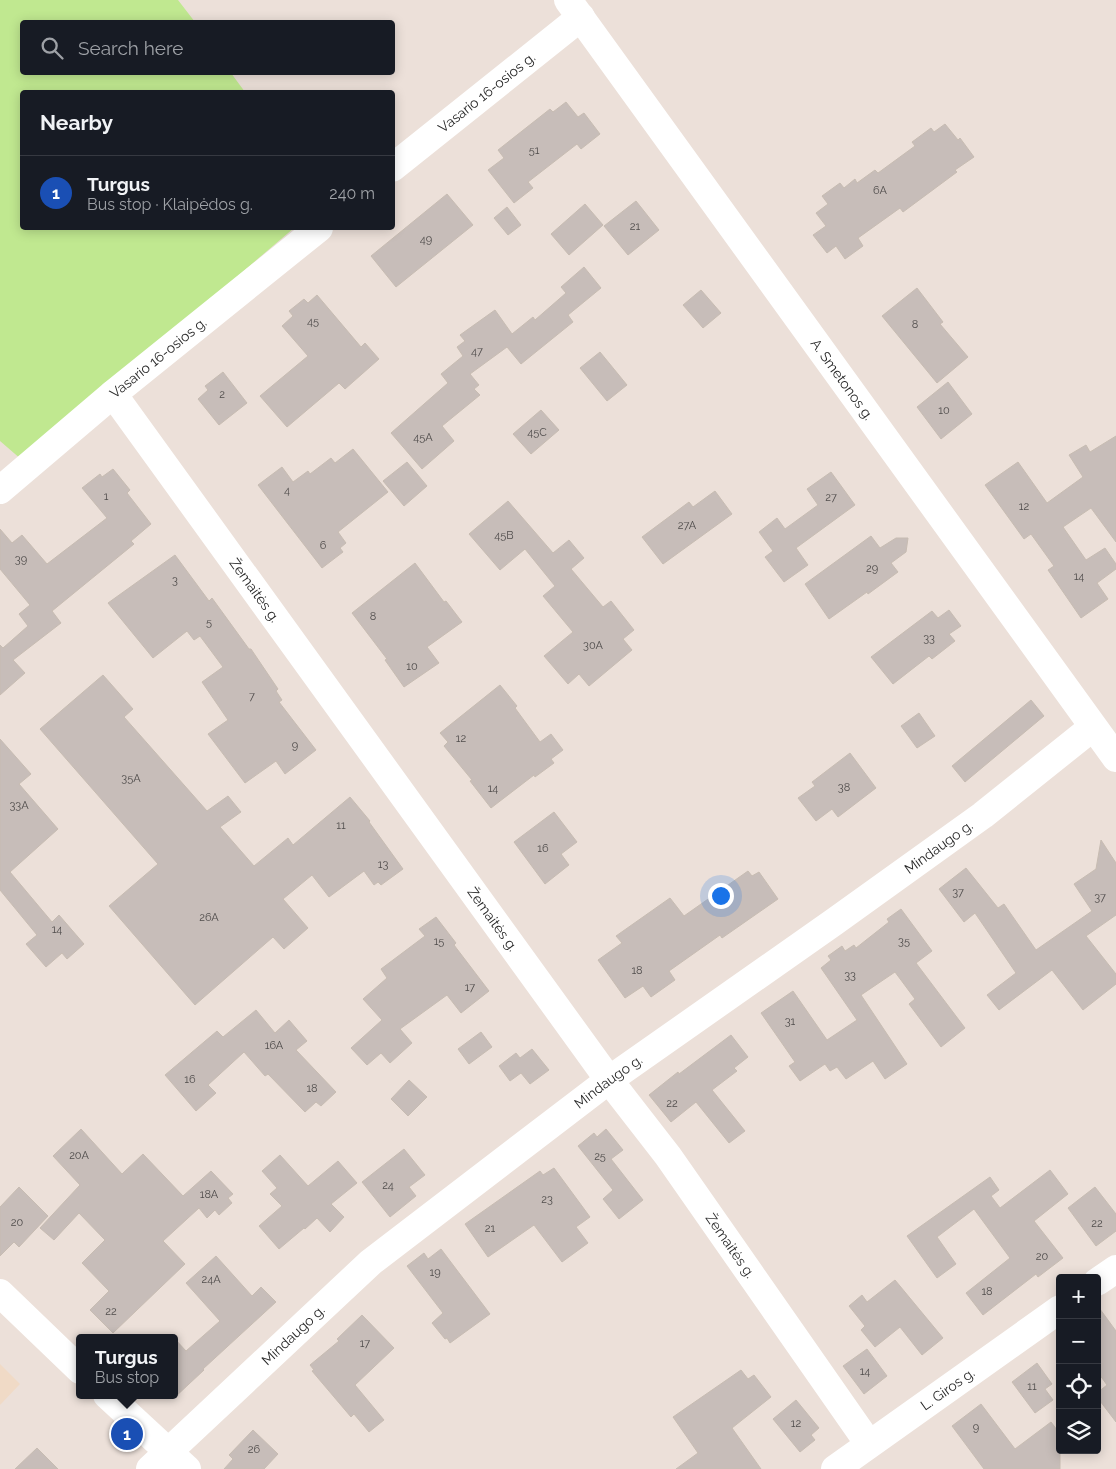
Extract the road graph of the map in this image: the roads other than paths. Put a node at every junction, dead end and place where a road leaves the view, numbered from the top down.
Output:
1 (574, 9) edge
2 (395, 165) edge
3 (317, 230) edge
4 (113, 394) junction
5 (0, 490) edge
6 (1093, 727) junction
7 (1116, 758) edge
8 (609, 1080) junction
9 (1116, 1269) edge
10 (1101, 1279) edge
11 (0, 1293) edge
12 (1056, 1312) edge
13 (76, 1366) edge
14 (111, 1399) edge
15 (869, 1444) junction
16 (169, 1463) edge
17 (835, 1469) edge

1 - 2 street, Vasario 16-osios g.
1 - 6 street, A. Smetonos g.
3 - 4 street, Vasario 16-osios g.
4 - 5 street, Vasario 16-osios g.
4 - 8 street, Žemaitės g.
6 - 7 street, A. Smetonos g.
6 - 8 street, Mindaugo g.
8 - 15 street, Žemaitės g.
8 - 16 street, Mindaugo g.
9 - 10 street
11 - 13 street
12 - 15 street, L. Giros g.
14 - 16 street
15 - 17 street, L. Giros g.

